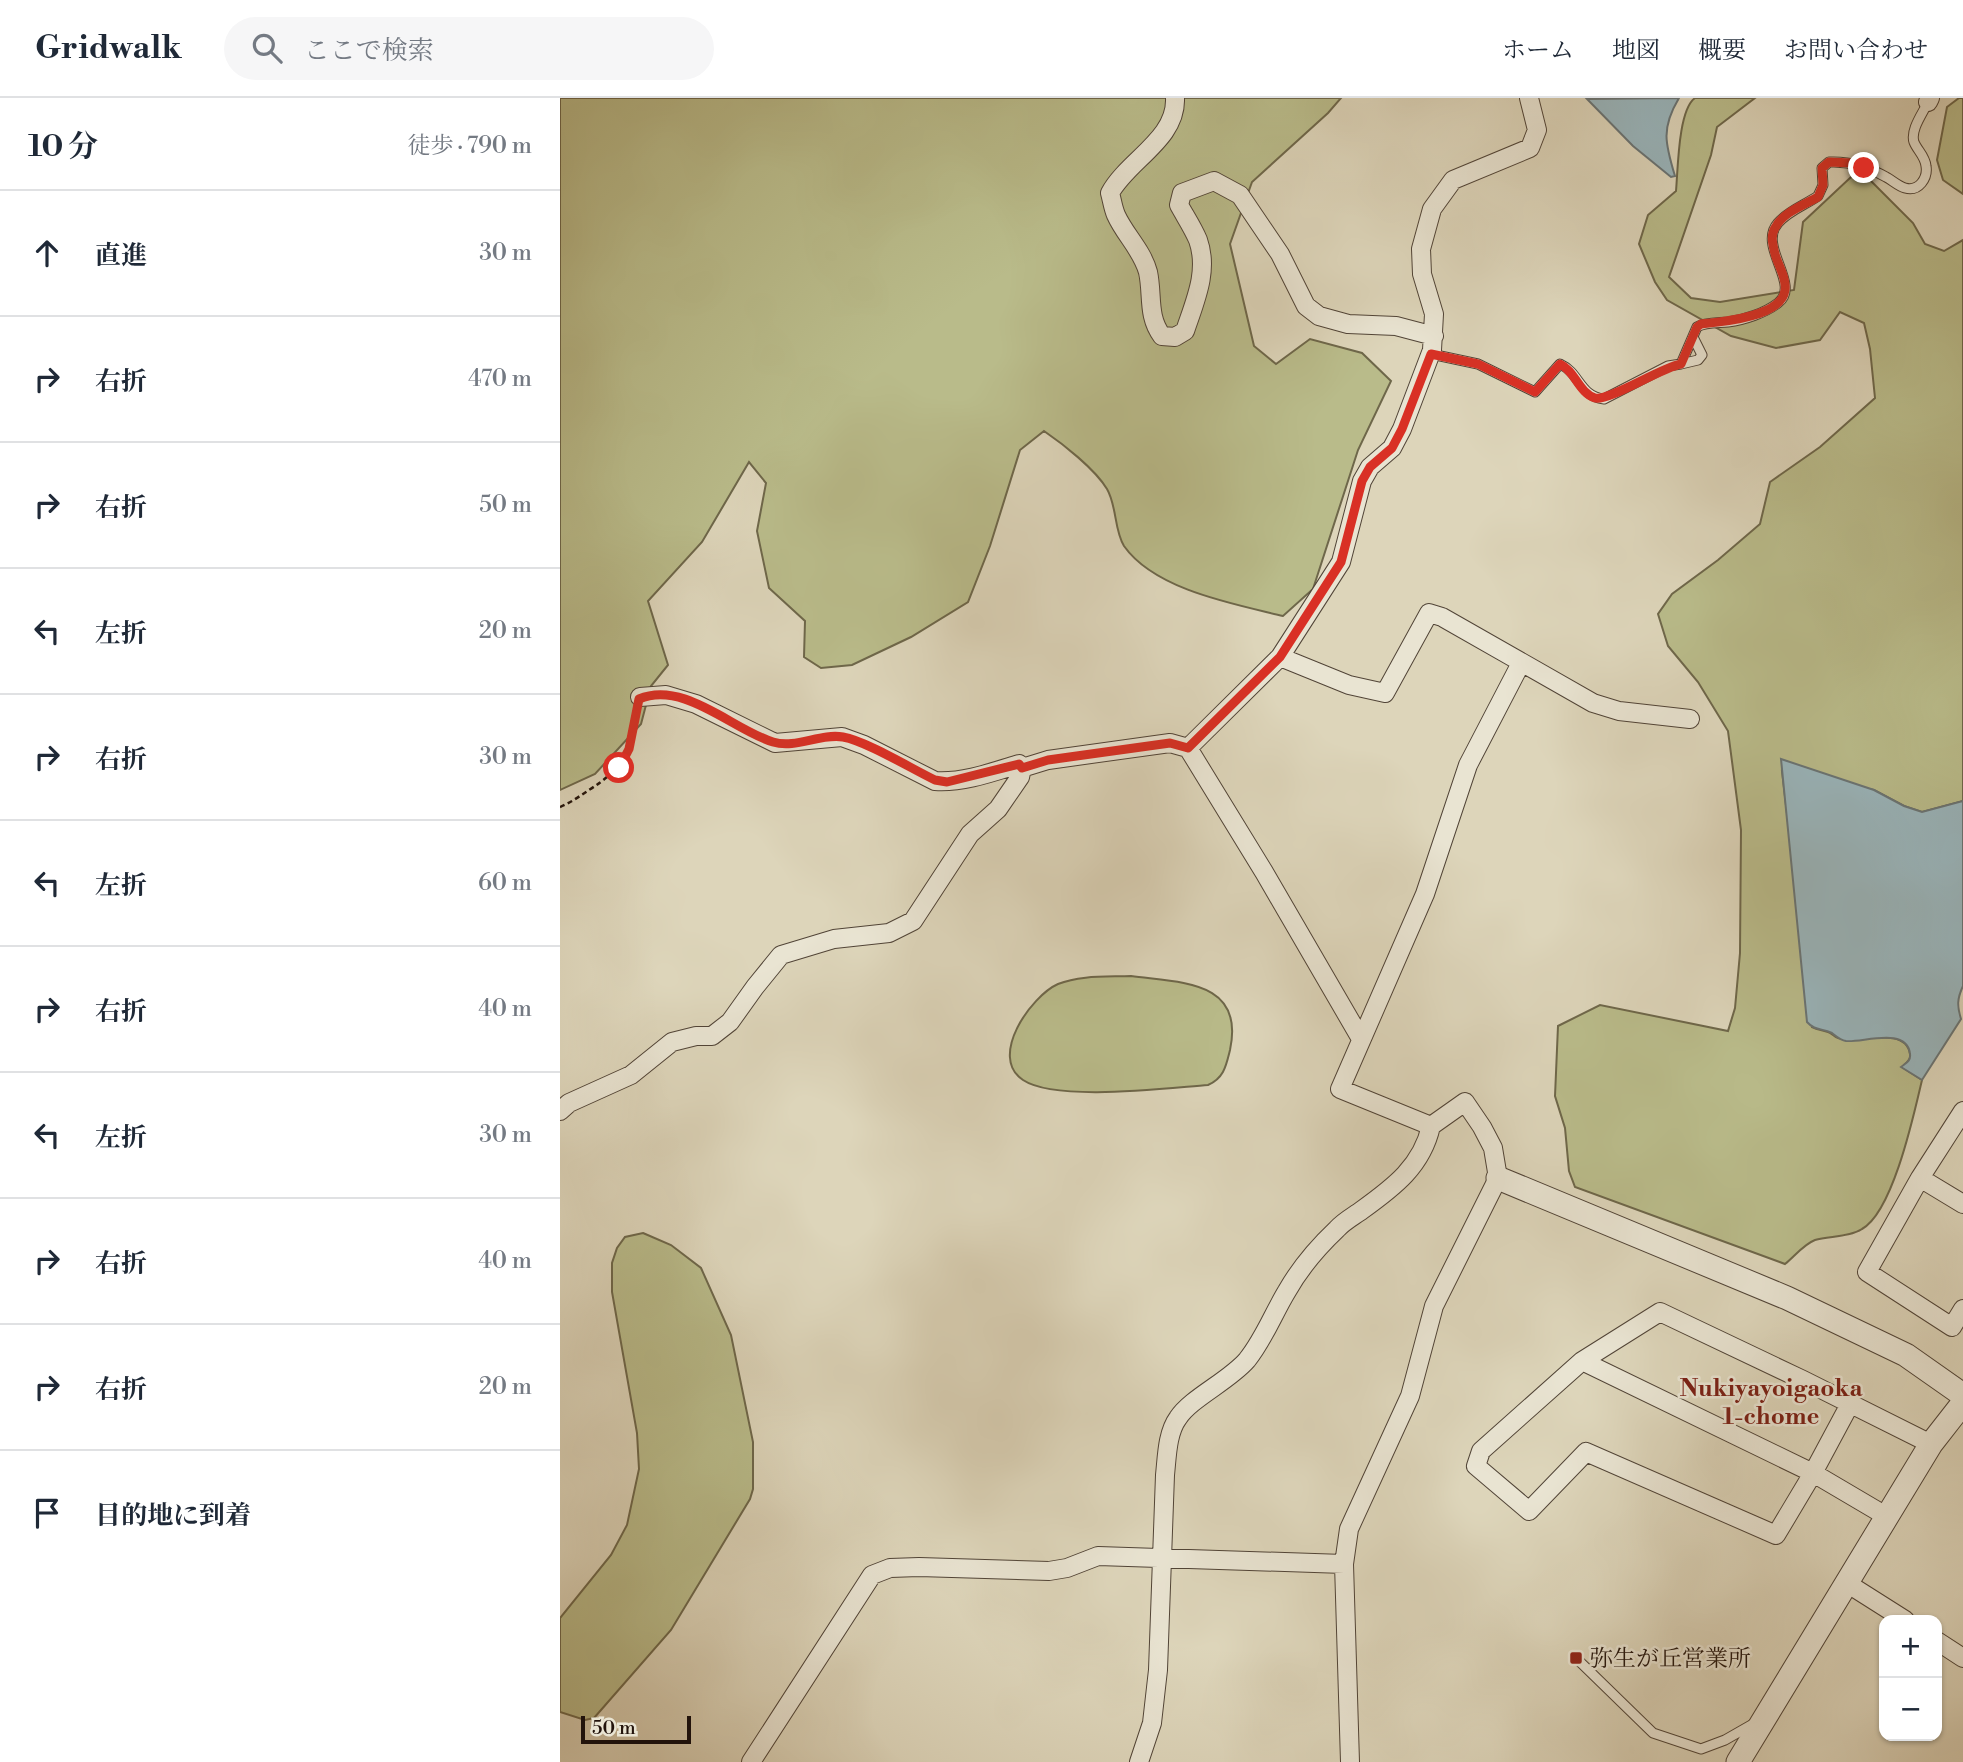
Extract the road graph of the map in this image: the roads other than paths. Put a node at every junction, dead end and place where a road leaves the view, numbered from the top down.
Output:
1 (1175, 98) edge
2 (1529, 98) edge
3 (1929, 100) edge
4 (1693, 337) junction
5 (1432, 345) junction
6 (1681, 364) junction
7 (1280, 657) junction
8 (1521, 663) junction
9 (640, 697) road end
10 (1689, 719) dead end
11 (1188, 748) junction
12 (1022, 768) junction
13 (1361, 1039) junction
14 (560, 1111) edge
15 (1963, 1111) edge
16 (1431, 1126) junction
17 (1498, 1178) junction
18 (1920, 1178) junction
19 (1963, 1204) edge
20 (1963, 1309) edge
21 (1582, 1361) junction
22 (1963, 1395) edge
23 (1963, 1403) edge
24 (1850, 1404) junction
25 (1931, 1444) junction
26 (1813, 1473) junction
27 (1886, 1516) junction
28 (1161, 1559) junction
29 (1344, 1564) junction
30 (1845, 1582) junction
31 (1897, 1615) edge
32 (1942, 1644) edge
33 (1576, 1658) dead end
34 (1963, 1658) edge
35 (1764, 1718) junction
36 (751, 1762) edge
37 (1139, 1762) edge
38 (1350, 1762) edge
39 (1738, 1762) edge

1 - 5 street
2 - 5 street
3 - 4 lane
4 - 6 lane
4 - 6 lane
5 - 6 lane
5 - 7 street
7 - 8 street
7 - 11 street
8 - 10 street
8 - 13 street
9 - 12 street
11 - 12 street
11 - 13 street
12 - 14 street
13 - 16 street
15 - 18 street
16 - 17 street
16 - 28 street
17 - 22 street
17 - 29 street
18 - 19 street
18 - 20 street
21 - 24 street
21 - 26 street
21 - 26 street
23 - 25 street
24 - 25 street
24 - 26 street
25 - 27 street
26 - 27 street
27 - 30 street
28 - 29 street
28 - 36 street
28 - 37 street
29 - 38 street
30 - 31 street
30 - 35 street
32 - 34 street
33 - 35 lane
35 - 39 street

